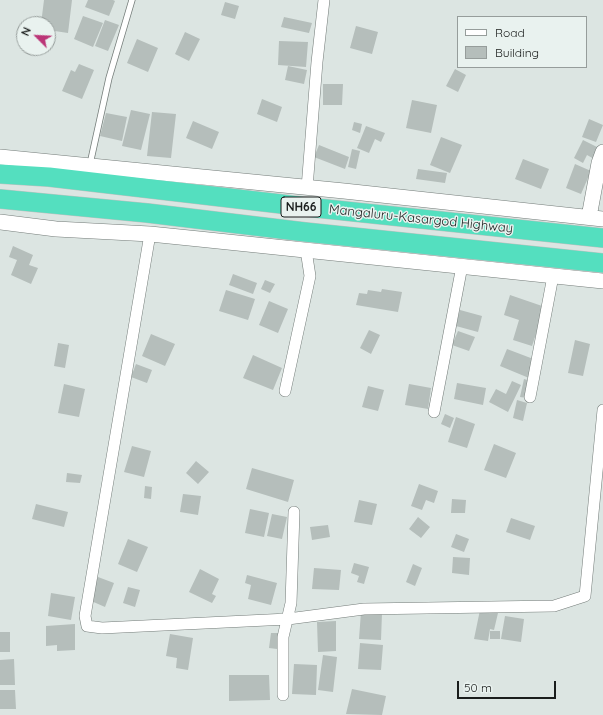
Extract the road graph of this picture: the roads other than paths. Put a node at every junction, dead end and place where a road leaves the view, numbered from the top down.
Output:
1 (132, 0) edge
2 (324, 0) edge
3 (603, 152) edge
4 (0, 157) edge
5 (89, 166) junction
6 (0, 174) edge
7 (307, 188) junction
8 (0, 199) edge
9 (596, 218) edge
10 (0, 222) edge
11 (150, 234) junction
12 (603, 238) edge
13 (306, 250) junction
14 (603, 263) edge
15 (462, 266) junction
16 (553, 276) junction
17 (603, 281) edge
18 (285, 391) dead end
19 (530, 397) dead end
20 (603, 410) edge
21 (434, 412) dead end
22 (294, 512) dead end
23 (288, 620) junction
24 (283, 695) dead end

1 - 5 lane
2 - 7 street
3 - 9 street
4 - 5 street
5 - 7 street
6 - 12 highway, Mangaluru-Kasargod Highway / NH66
7 - 9 street
8 - 14 highway, Mangaluru-Kasargod Highway / NH66
10 - 11 street
11 - 13 street
11 - 23 street
13 - 15 street
13 - 18 street
15 - 16 street
15 - 21 street
16 - 17 street
16 - 19 street
20 - 23 street
22 - 23 street
23 - 24 street

